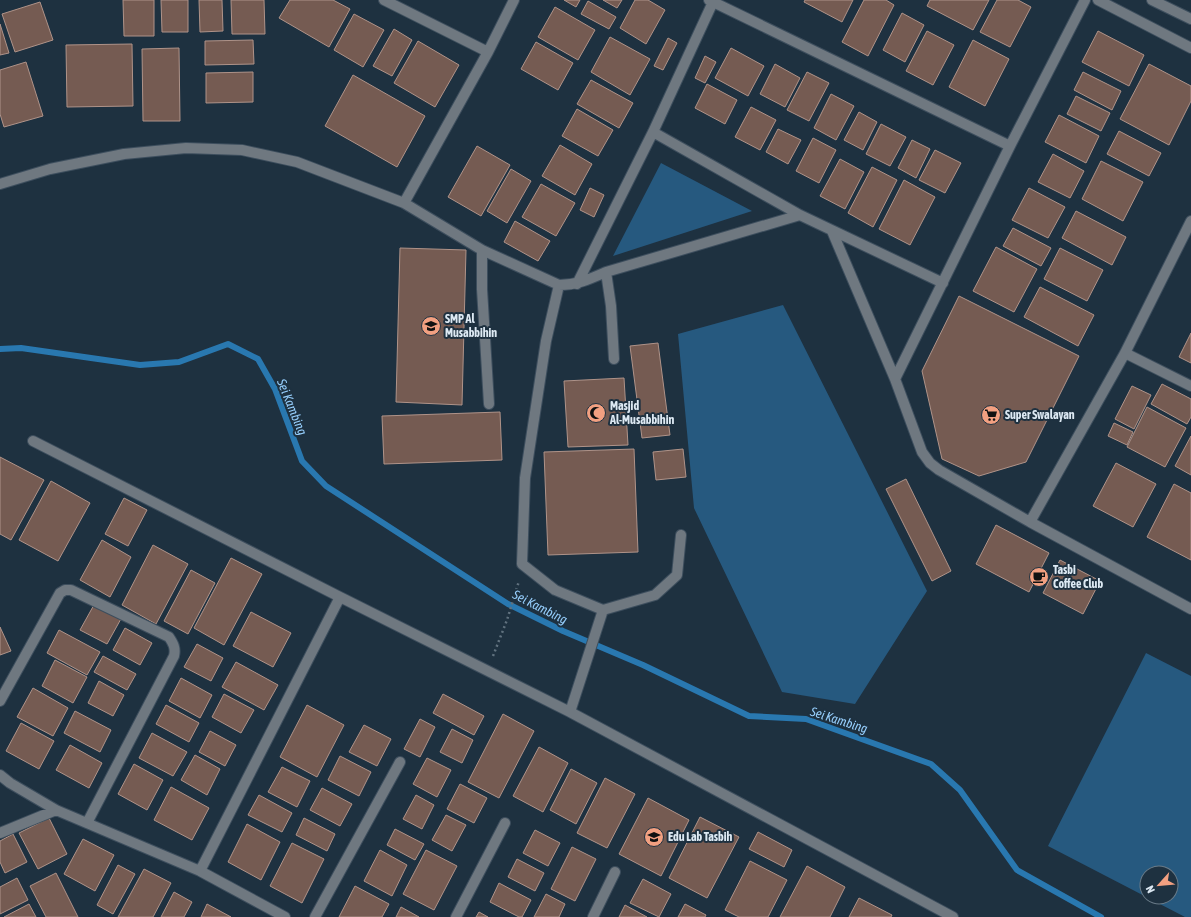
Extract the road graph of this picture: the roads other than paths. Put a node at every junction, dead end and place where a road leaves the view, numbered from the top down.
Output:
1 (384, 0) edge
2 (514, 0) edge
3 (1085, 0) edge
4 (1098, 0) edge
5 (1152, 0) edge
6 (711, 1) edge
7 (1191, 19) edge
8 (1191, 48) edge
9 (488, 52) junction
10 (653, 132) junction
11 (1010, 146) junction
12 (0, 184) edge
13 (404, 203) junction
14 (800, 215) junction
15 (1191, 221) edge
16 (832, 231) junction
17 (482, 250) junction
18 (606, 272) junction
19 (943, 283) junction
20 (577, 284) junction
21 (559, 285) junction
22 (1125, 353) junction
23 (614, 358) dead end
24 (895, 379) junction
25 (1191, 386) edge
26 (489, 404) dead end
27 (33, 441) dead end
28 (1030, 522) junction
29 (681, 535) dead end
30 (340, 598) junction
31 (1191, 609) edge
32 (603, 610) junction
33 (0, 701) edge
34 (570, 712) junction
35 (400, 762) dead end
36 (0, 775) edge
37 (56, 810) junction
38 (505, 823) dead end
39 (87, 824) junction
40 (0, 833) edge
41 (200, 871) junction
42 (615, 872) dead end
43 (284, 917) edge
44 (315, 917) edge
45 (456, 917) edge
46 (594, 917) edge
47 (953, 917) edge

1 - 9 street
2 - 9 street
3 - 11 street
4 - 8 street
5 - 7 street
6 - 10 street
6 - 11 street
9 - 13 street
10 - 14 street
10 - 20 street
11 - 19 street
12 - 13 street
13 - 17 street
14 - 16 street
14 - 18 street
15 - 22 street
16 - 19 street
16 - 24 street
17 - 21 street
17 - 26 street
18 - 20 street
18 - 23 street
19 - 24 street
20 - 21 street
21 - 32 street
22 - 25 street
22 - 28 street
24 - 28 street
27 - 30 street
28 - 31 street
29 - 32 street
30 - 34 street
30 - 41 street
32 - 34 street
33 - 39 street
34 - 47 street
35 - 44 street
36 - 37 street
37 - 39 street
37 - 40 street
38 - 45 street
39 - 41 street
41 - 43 street
42 - 46 street

